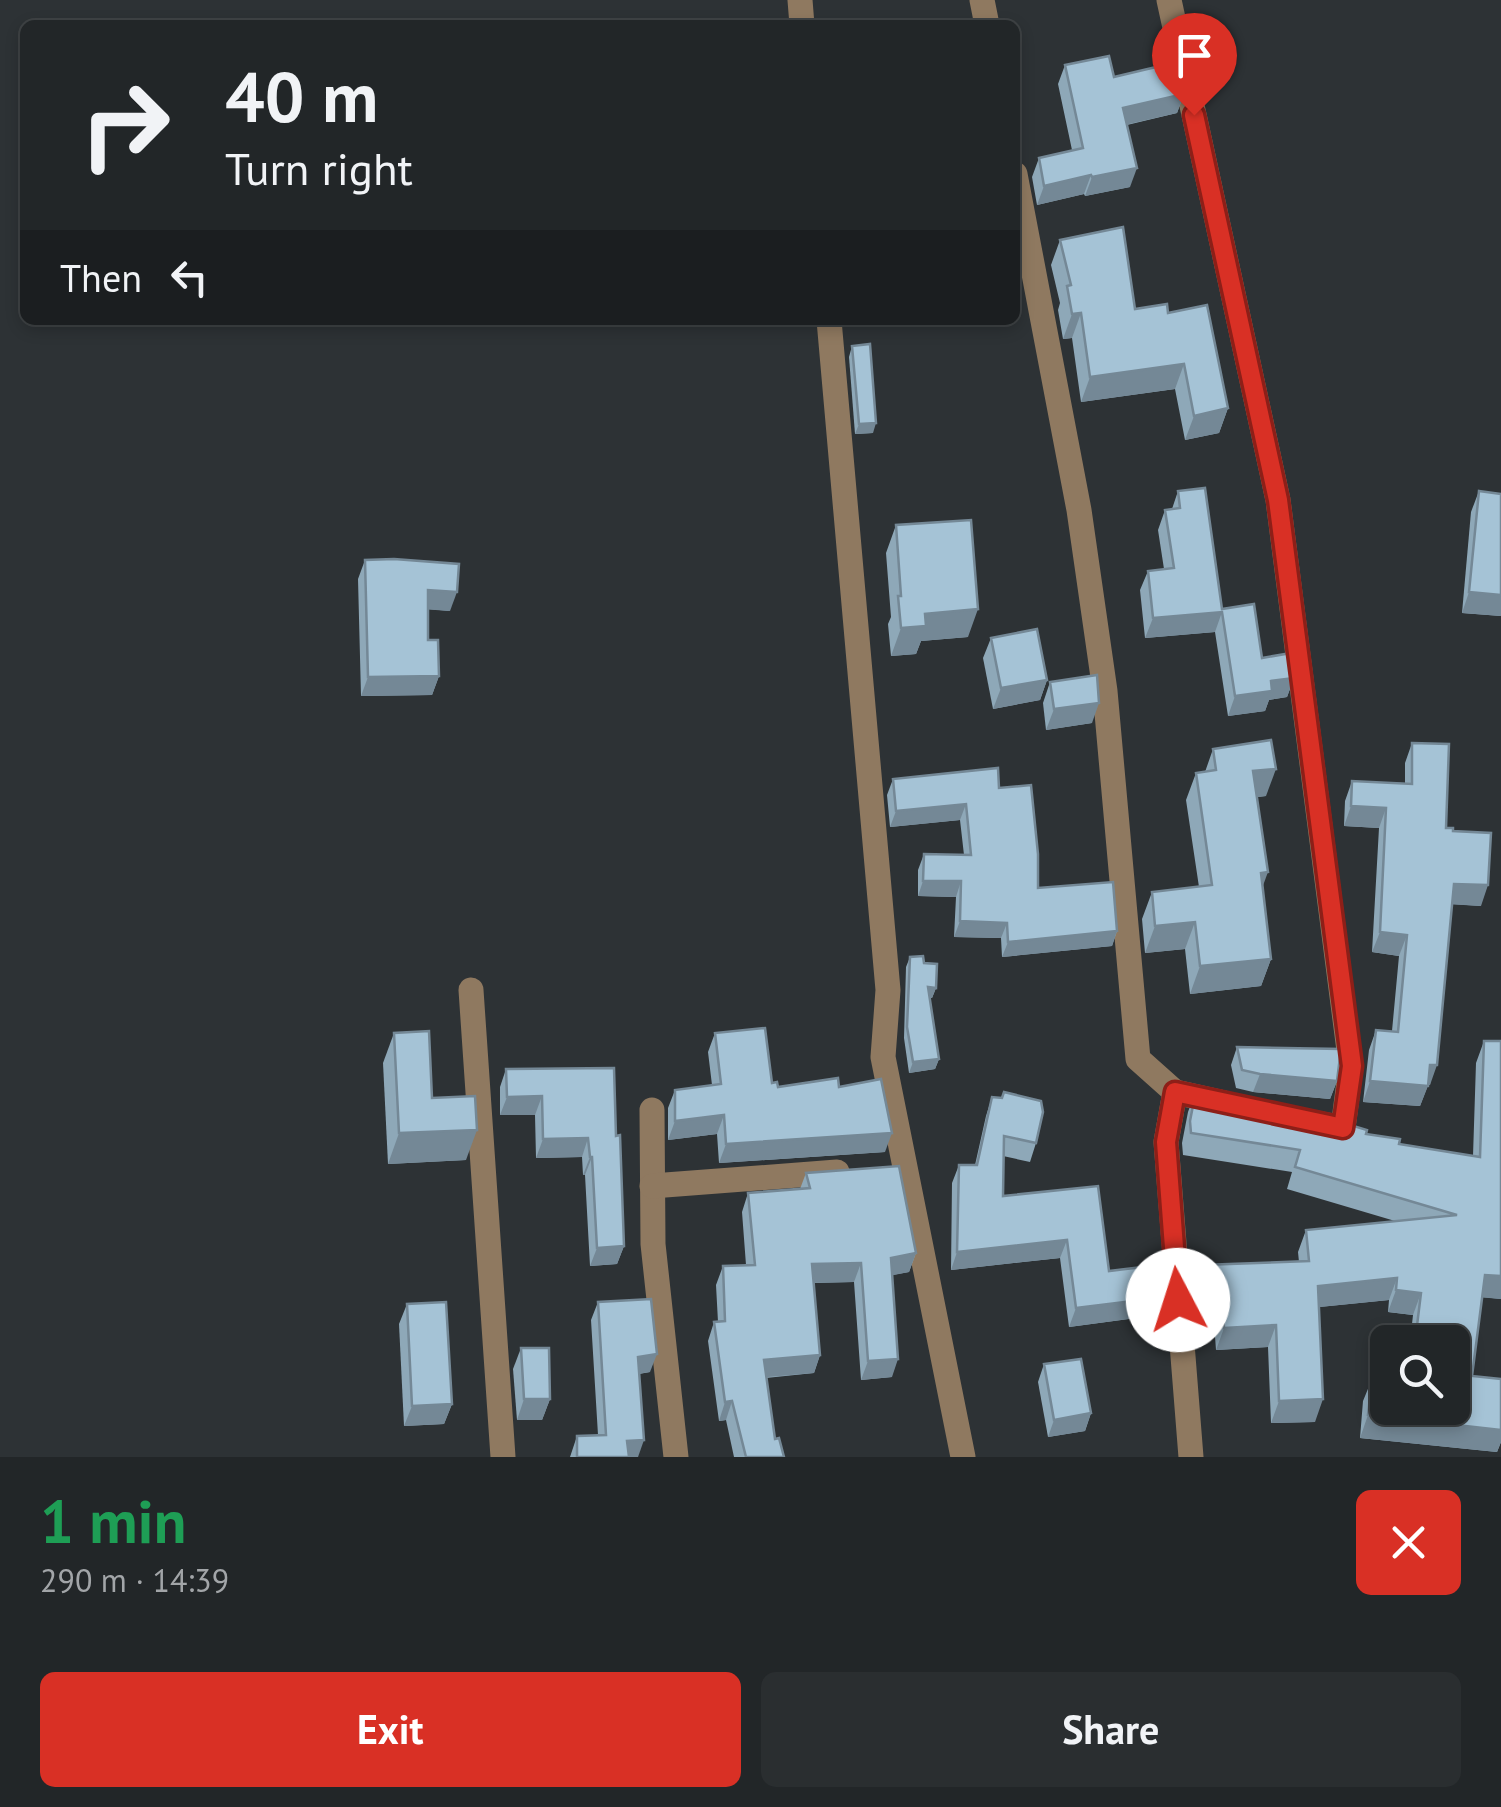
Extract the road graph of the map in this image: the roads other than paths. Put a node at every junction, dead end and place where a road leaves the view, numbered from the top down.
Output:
1 (1169, 0) edge
2 (1020, 200) edge
3 (828, 325) edge
4 (471, 990) dead end
5 (1175, 1092) junction
6 (1250, 1108) edge
7 (652, 1110) dead end
8 (1287, 1116) edge
9 (886, 1168) junction
10 (652, 1186) junction
11 (502, 1457) edge
12 (676, 1457) edge
13 (963, 1457) edge
14 (1191, 1457) edge

1 - 8 street
2 - 5 street
3 - 9 street
4 - 11 street
5 - 6 street
5 - 14 street
7 - 10 street
9 - 10 street
9 - 13 street
10 - 12 street

